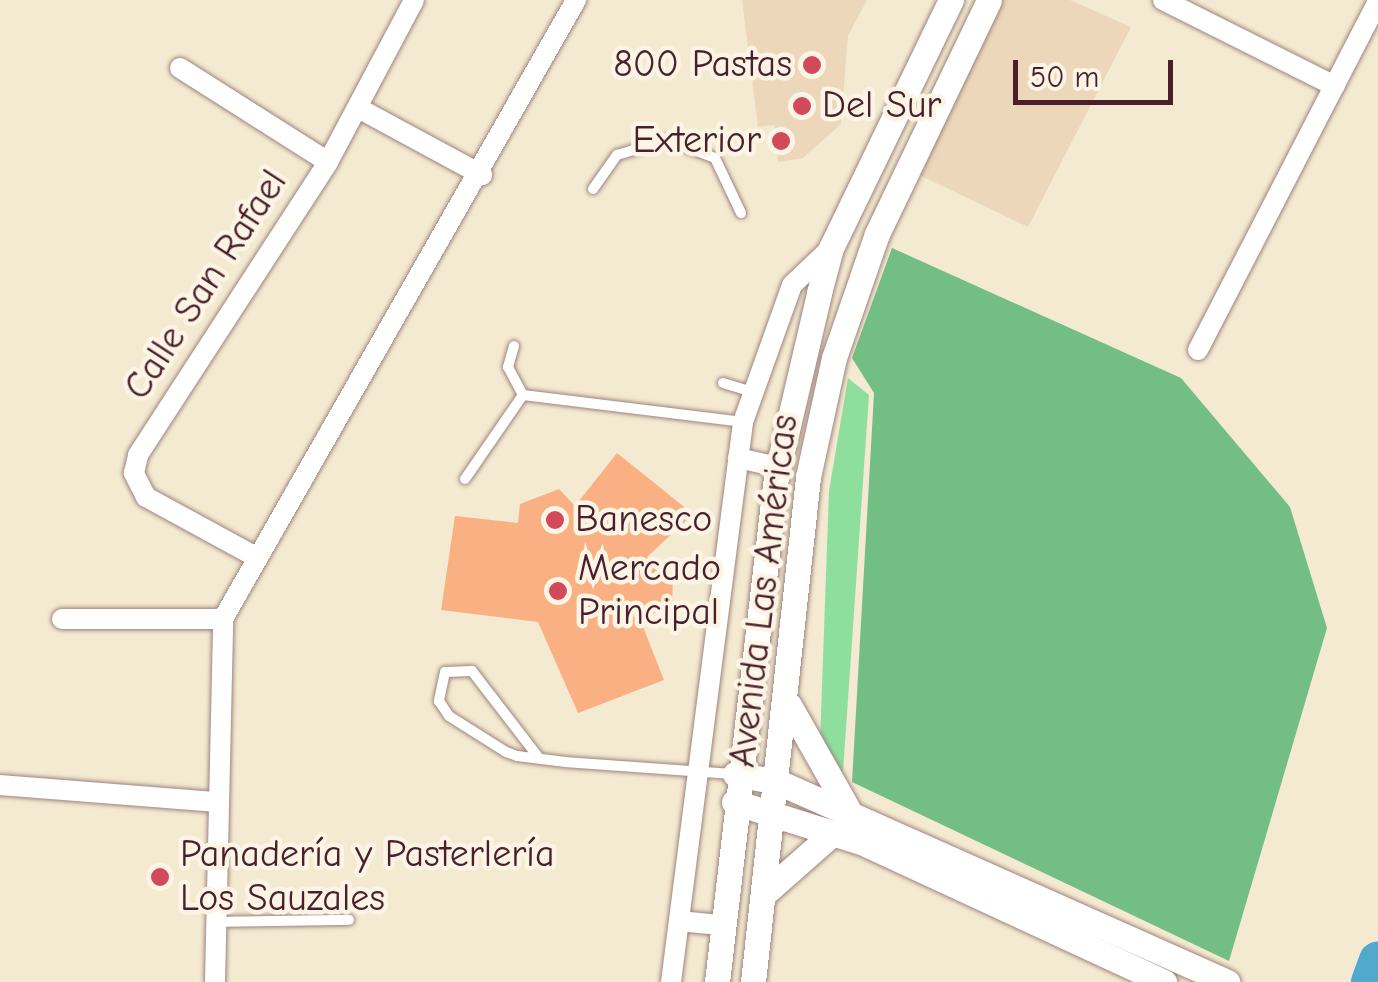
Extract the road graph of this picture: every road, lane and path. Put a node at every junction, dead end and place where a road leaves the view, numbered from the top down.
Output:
1 (414, 0) edge
2 (576, 0) edge
3 (951, 0) edge
4 (988, 0) edge
5 (1163, 0) edge
6 (1378, 2) edge
7 (180, 68) dead end
8 (1335, 86) junction
9 (360, 109) junction
10 (328, 162) junction
11 (482, 175) junction
12 (593, 189) dead end
13 (741, 213) dead end
14 (831, 248) junction
15 (514, 346) dead end
16 (1198, 350) dead end
17 (723, 383) dead end
18 (752, 392) junction
19 (523, 395) junction
20 (743, 422) junction
21 (738, 458) junction
22 (778, 467) junction
23 (466, 479) dead end
24 (258, 558) junction
25 (62, 619) dead end
26 (224, 619) junction
27 (789, 704) junction
28 (540, 758) junction
29 (695, 768) junction
30 (735, 774) junction
31 (778, 782) junction
32 (0, 785) edge
33 (214, 802) junction
34 (734, 802) junction
35 (777, 814) junction
36 (859, 825) junction
37 (833, 833) junction
38 (767, 891) junction
39 (349, 920) dead end
40 (214, 922) junction
41 (680, 922) junction
42 (720, 925) junction
43 (215, 982) edge
44 (672, 982) edge
45 (717, 982) edge
46 (753, 982) edge
47 (1164, 982) edge
48 (1227, 982) edge

1 - 9 street, Calle San Rafael
2 - 11 street
3 - 14 street, Avenida Las Américas
4 - 27 street, Avenida Las Américas
5 - 8 street
6 - 8 street
7 - 10 street
8 - 16 street
9 - 10 street, Calle San Rafael
9 - 11 street
10 - 24 street, Calle San Rafael
11 - 24 street
12 - 13 lane
14 - 18 street
14 - 22 street, Avenida Las Américas
15 - 19 lane
17 - 18 lane
18 - 20 street
19 - 20 lane
19 - 23 lane
20 - 21 street
21 - 22 street
21 - 29 street
22 - 30 street, Avenida Las Américas
24 - 26 street
25 - 26 street
26 - 33 street
27 - 31 street, Avenida Las Américas
27 - 36 street
28 - 28 lane
28 - 29 lane
29 - 30 lane
29 - 41 street
30 - 31 street
30 - 34 street, Avenida Las Américas
31 - 35 street, Avenida Las Américas
31 - 36 street
32 - 33 street
33 - 40 street
34 - 35 street
34 - 42 street, Avenida Las Américas
35 - 37 street
35 - 38 street, Avenida Las Américas
36 - 37 street
36 - 47 street
36 - 48 street
37 - 38 street
38 - 46 street, Avenida Las Américas
39 - 40 lane
40 - 43 street
41 - 42 street
41 - 44 street
42 - 45 street, Avenida Las Américas

